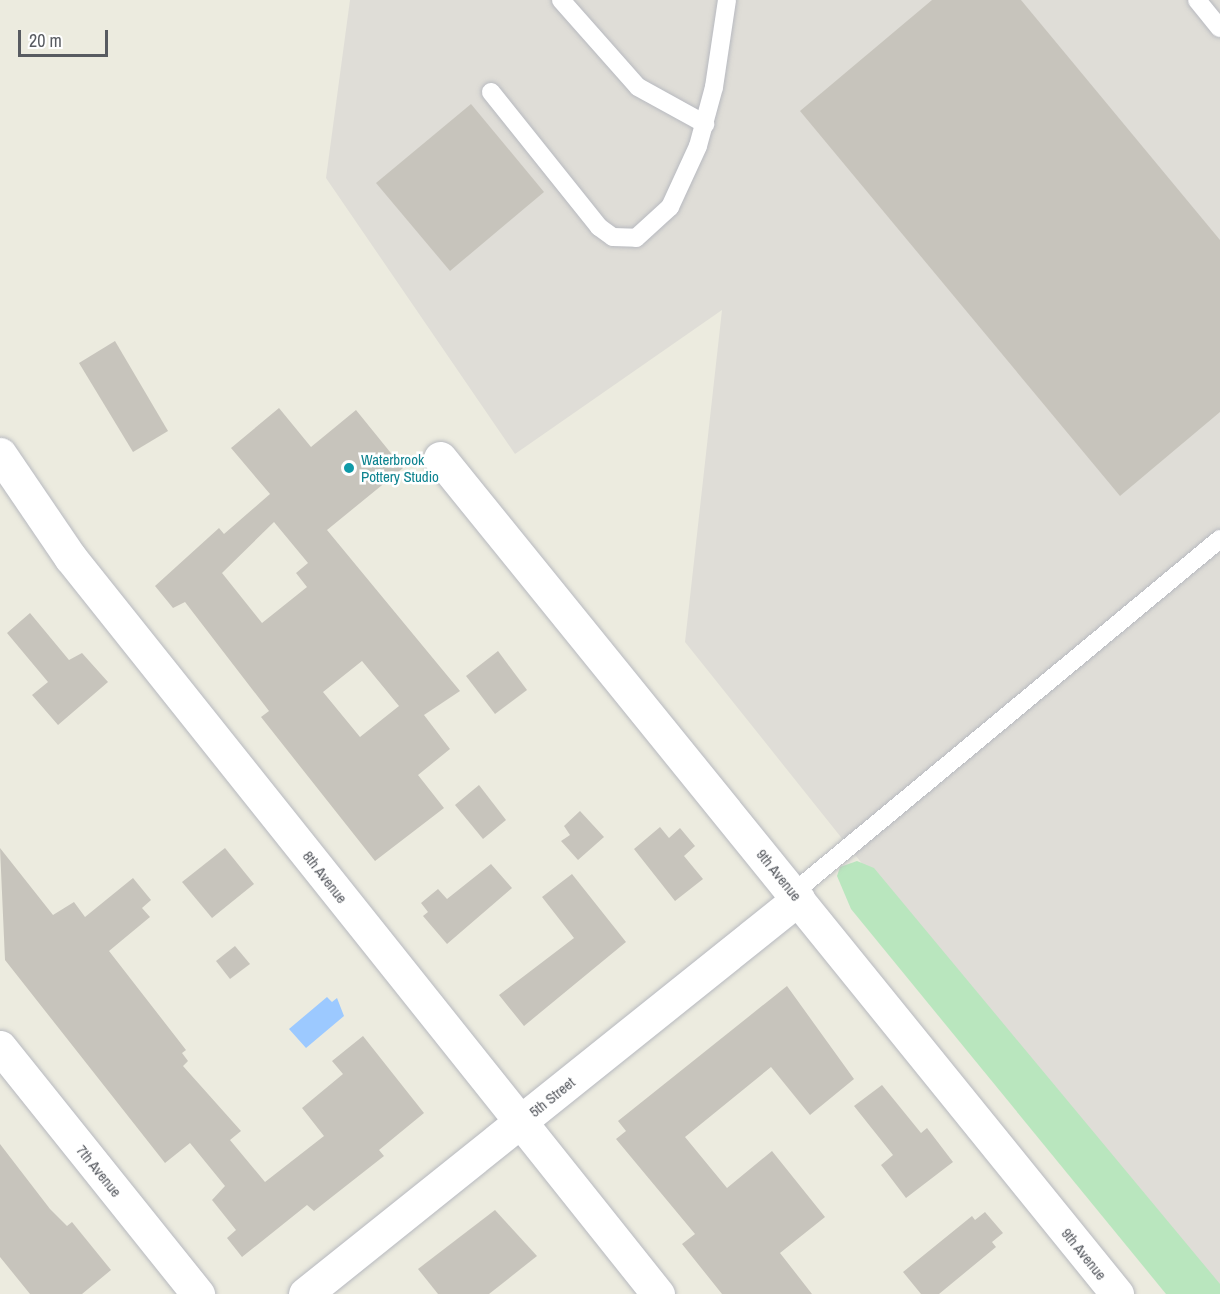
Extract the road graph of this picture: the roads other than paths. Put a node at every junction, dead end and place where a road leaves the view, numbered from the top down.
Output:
1 (561, 0) edge
2 (727, 0) edge
3 (1197, 0) edge
4 (1220, 28) edge
5 (491, 92) dead end
6 (705, 124) junction
7 (0, 454) edge
8 (440, 458) dead end
9 (1220, 539) edge
10 (796, 896) junction
11 (0, 1047) edge
12 (519, 1123) junction
13 (198, 1294) edge
14 (305, 1294) edge
15 (658, 1294) edge
16 (1117, 1294) edge

1 - 6 lane
2 - 6 lane
3 - 4 lane
5 - 6 lane
7 - 12 street, 8th Avenue
8 - 10 street, 9th Avenue
9 - 10 lane
10 - 12 street, 5th Street
10 - 16 street, 9th Avenue
11 - 13 street, 7th Avenue
12 - 14 street, 5th Street
12 - 15 street, 8th Avenue

